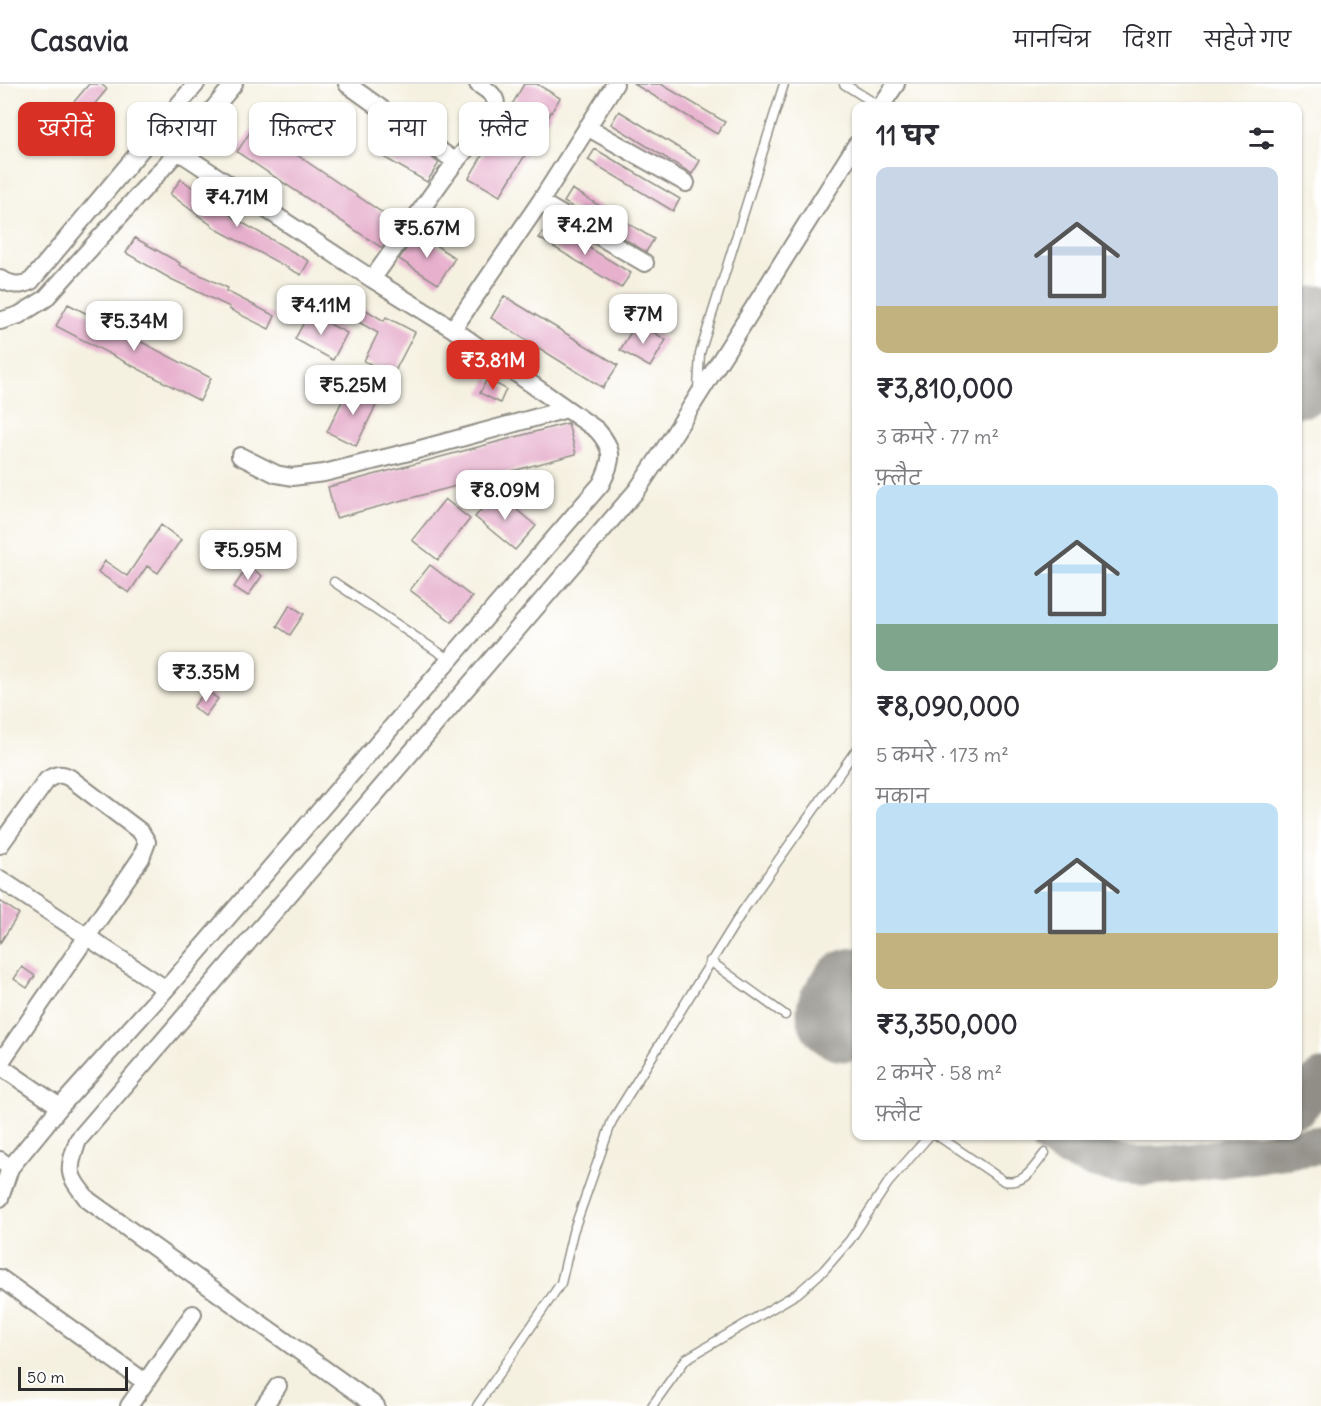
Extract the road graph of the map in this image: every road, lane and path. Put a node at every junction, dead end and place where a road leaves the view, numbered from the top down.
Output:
1 (196, 84) edge
2 (234, 84) edge
3 (346, 84) edge
4 (478, 84) edge
5 (615, 84) edge
6 (784, 84) edge
7 (844, 84) edge
8 (896, 84) edge
9 (219, 102) edge
10 (873, 102) edge
11 (883, 102) edge
12 (587, 128) junction
13 (852, 151) edge
14 (174, 156) edge
15 (184, 156) edge
16 (456, 162) junction
17 (686, 183) dead end
18 (540, 202) junction
19 (645, 262) dead end
20 (0, 279) edge
21 (372, 279) junction
22 (0, 321) edge
23 (453, 329) junction
24 (698, 396) junction
25 (567, 410) junction
26 (240, 456) dead end
27 (334, 582) dead end
28 (450, 660) junction
29 (852, 756) edge
30 (0, 845) edge
31 (0, 879) edge
32 (88, 937) junction
33 (710, 961) junction
34 (166, 989) junction
35 (785, 1015) dead end
36 (0, 1064) edge
37 (60, 1107) junction
38 (926, 1140) edge
39 (944, 1140) edge
40 (1045, 1153) dead end
41 (3, 1179) edge
42 (0, 1278) edge
43 (193, 1314) dead end
44 (145, 1382) junction
45 (278, 1386) dead end
46 (129, 1406) edge
47 (264, 1406) edge
48 (376, 1406) edge
49 (477, 1406) edge
50 (652, 1406) edge

1 - 20 street
2 - 9 street
3 - 16 street
4 - 16 street
5 - 12 street
6 - 24 lane
7 - 10 lane
8 - 11 street
12 - 17 street
12 - 18 street
13 - 24 street
14 - 22 street
15 - 21 street
16 - 21 street
18 - 19 street
18 - 23 street
21 - 23 street
23 - 25 street
24 - 48 street
25 - 26 street
25 - 28 street
27 - 28 lane
28 - 34 street
29 - 33 lane
30 - 32 street
31 - 32 street
32 - 34 street
32 - 36 street
33 - 35 lane
33 - 49 lane
34 - 37 street
36 - 37 street
37 - 41 street
38 - 50 lane
39 - 40 lane
42 - 44 street
43 - 44 street
44 - 46 street
45 - 47 street

